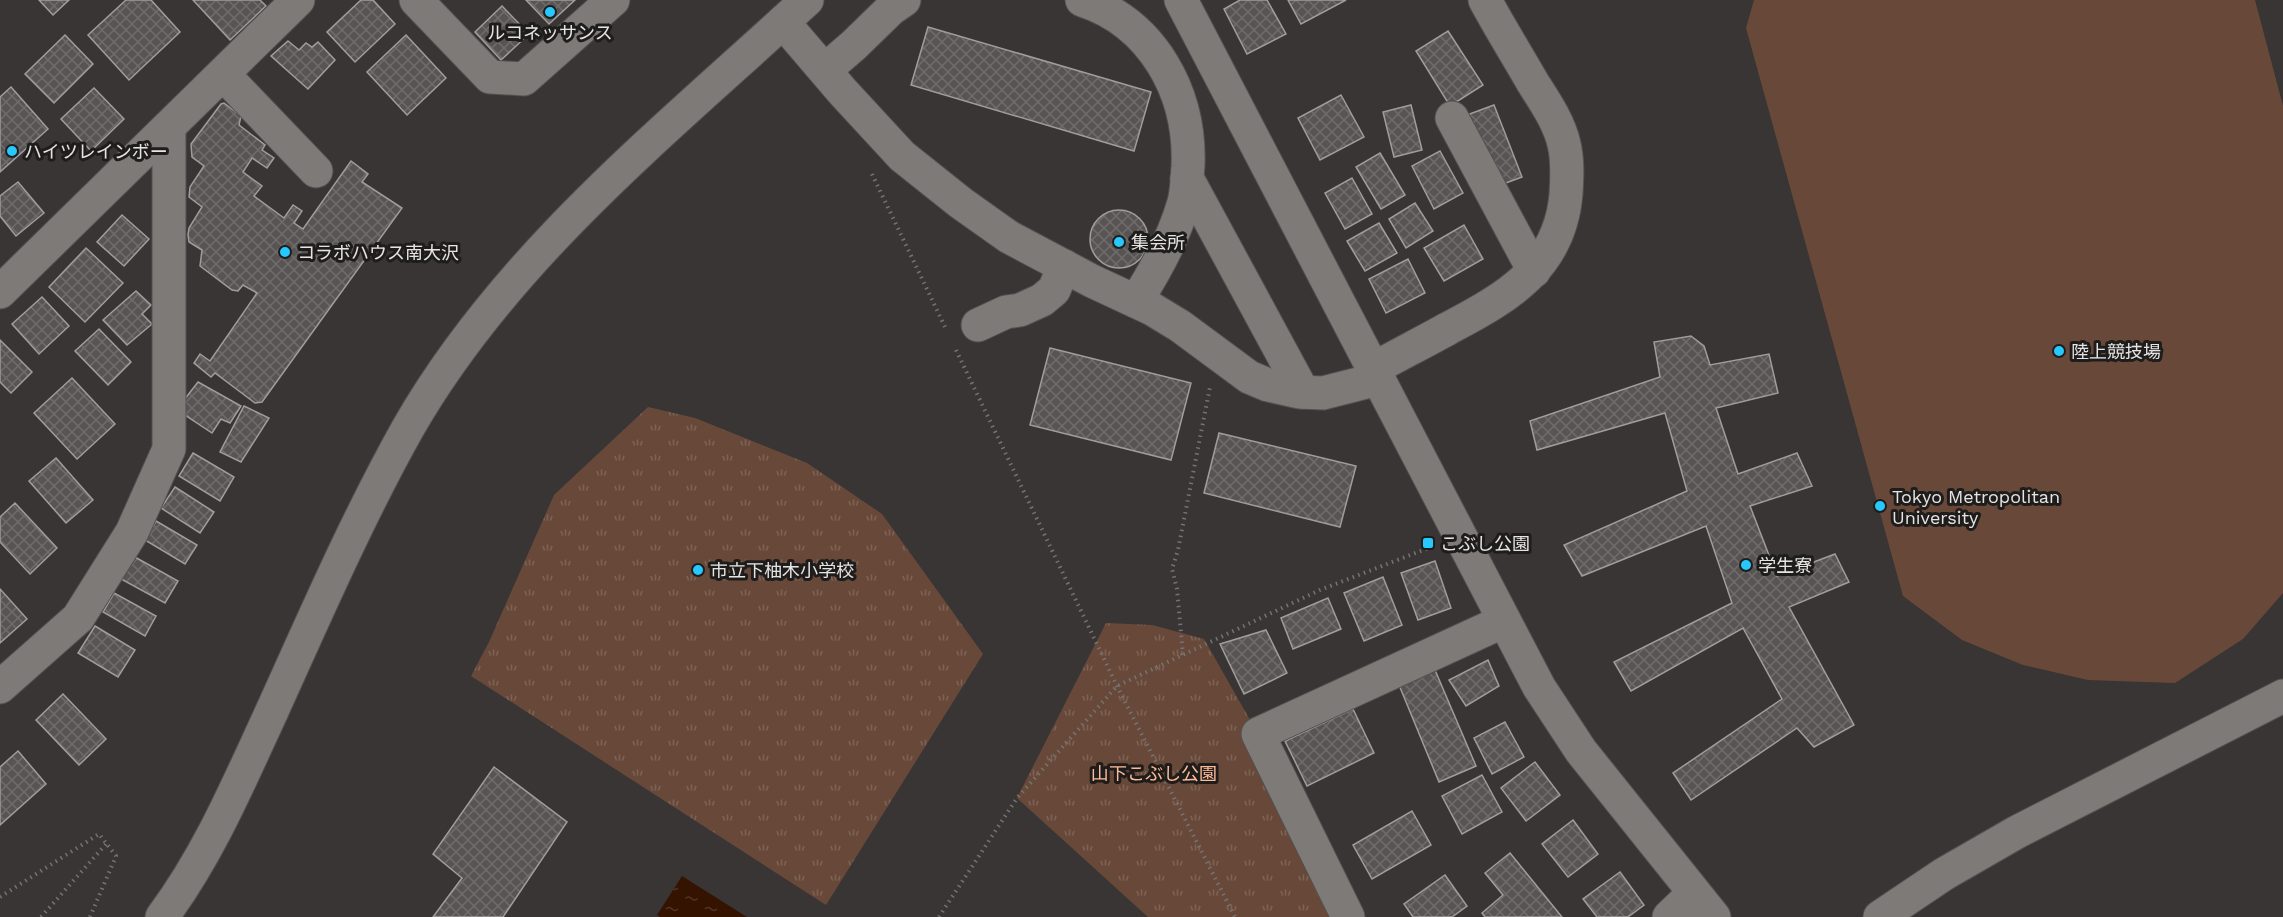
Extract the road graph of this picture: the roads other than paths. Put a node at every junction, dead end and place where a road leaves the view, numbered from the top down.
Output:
1 (298, 0) edge
2 (416, 0) edge
3 (613, 0) edge
4 (807, 0) edge
5 (904, 0) edge
6 (1082, 0) edge
7 (1180, 0) edge
8 (1485, 0) edge
9 (783, 22) junction
10 (825, 70) junction
11 (224, 74) junction
12 (1452, 118) dead end
13 (169, 128) junction
14 (316, 171) dead end
15 (1187, 178) junction
16 (1064, 266) junction
17 (1534, 271) junction
18 (0, 292) edge
19 (1136, 301) junction
20 (964, 331) road end
21 (1375, 374) junction
22 (1303, 392) junction
23 (1504, 621) junction
24 (0, 687) edge
25 (2283, 696) edge
26 (1704, 905) edge
27 (162, 917) edge
28 (1348, 917) edge
29 (1669, 917) edge
30 (1880, 917) edge

1 - 11 street
2 - 3 street
4 - 9 street
5 - 10 street
6 - 15 street
7 - 21 street
8 - 17 street
9 - 10 street
9 - 27 street
10 - 16 street
11 - 13 street
11 - 14 street
12 - 17 street
13 - 18 street
13 - 24 street
15 - 19 street
15 - 22 street
16 - 19 street
16 - 20 street
17 - 21 street
19 - 22 street
21 - 22 street
21 - 23 street
23 - 26 street
23 - 28 street
25 - 30 street
26 - 29 street

